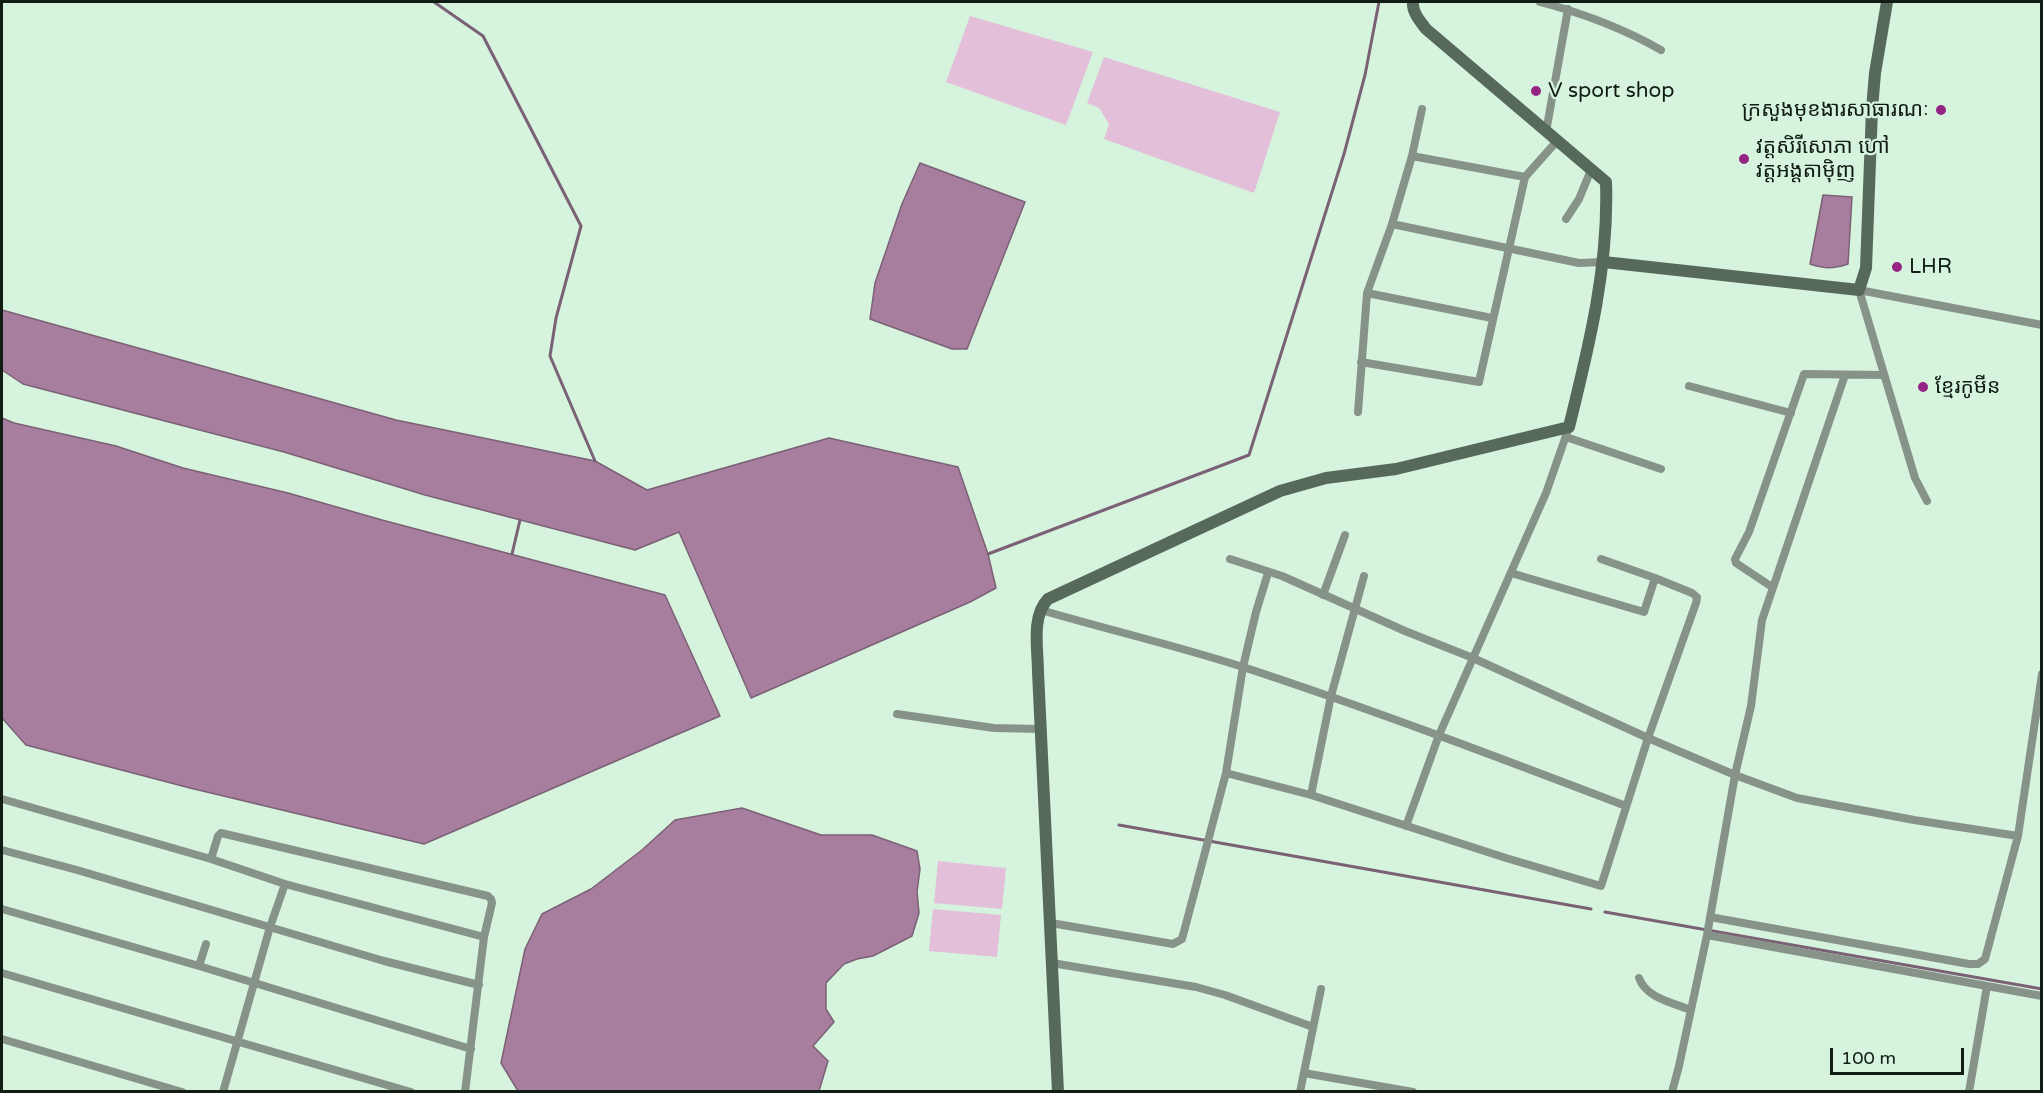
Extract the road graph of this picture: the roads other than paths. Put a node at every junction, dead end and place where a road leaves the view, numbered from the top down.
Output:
1 (1413, 2) edge
2 (1540, 2) edge
3 (1887, 2) edge
4 (1568, 9) junction
5 (1661, 50) dead end
6 (1422, 110) dead end
7 (1546, 132) junction
8 (1557, 141) junction
9 (1412, 156) junction
10 (1591, 170) junction
11 (1525, 177) junction
12 (1566, 219) dead end
13 (1392, 224) junction
14 (1507, 248) junction
15 (1604, 262) junction
16 (1859, 290) junction
17 (1367, 293) junction
18 (1492, 318) junction
19 (2042, 326) edge
20 (1361, 362) junction
21 (1845, 375) junction
22 (1884, 375) junction
23 (1689, 386) dead end
24 (1358, 412) dead end
25 (1791, 413) junction
26 (1568, 432) junction
27 (1661, 469) dead end
28 (1927, 501) dead end
29 (1345, 535) dead end
30 (1230, 559) dead end
31 (1601, 559) dead end
32 (1268, 573) junction
33 (1511, 573) junction
34 (1364, 576) dead end
35 (1655, 578) junction
36 (1772, 587) junction
37 (1323, 595) junction
38 (1355, 608) junction
39 (1041, 610) junction
40 (1473, 658) junction
41 (1243, 667) junction
42 (2042, 674) edge
43 (1331, 696) junction
44 (897, 714) dead end
45 (1041, 729) junction
46 (1439, 735) junction
47 (1648, 738) junction
48 (1226, 773) junction
49 (1735, 775) junction
50 (1311, 795) junction
51 (2, 797) edge
52 (1626, 806) junction
53 (1406, 826) junction
54 (2018, 836) junction
55 (2, 850) edge
56 (211, 859) junction
57 (285, 884) junction
58 (2, 909) edge
59 (1709, 919) junction
60 (1051, 923) junction
61 (270, 927) junction
62 (1707, 934) junction
63 (484, 937) junction
64 (206, 945) dead end
65 (1052, 963) junction
66 (199, 966) junction
67 (2, 973) edge
68 (1639, 978) dead end
69 (255, 983) junction
70 (479, 985) junction
71 (1988, 986) junction
72 (1321, 989) dead end
73 (2042, 996) edge
74 (1691, 1010) junction
75 (1313, 1027) junction
76 (2, 1039) edge
77 (237, 1042) junction
78 (471, 1049) junction
79 (1304, 1073) junction
80 (182, 1092) edge
81 (223, 1092) edge
82 (411, 1092) edge
83 (465, 1092) edge
84 (1058, 1092) edge
85 (1300, 1092) edge
86 (1413, 1092) edge
87 (1672, 1092) edge
88 (1969, 1092) edge

1 - 7 street
2 - 4 street
3 - 16 street
4 - 5 street
4 - 7 street
6 - 9 street
7 - 8 street
8 - 10 street
8 - 11 street
9 - 11 street
9 - 13 street
10 - 12 street
10 - 15 street
11 - 14 street
13 - 14 street
13 - 17 street
14 - 15 street
14 - 18 street
15 - 16 street
15 - 26 street
16 - 19 street
16 - 22 street
17 - 18 street
17 - 20 street
18 - 20 street
20 - 24 street
21 - 22 street
21 - 25 street
21 - 36 street
22 - 28 street
23 - 25 street
25 - 36 street
26 - 27 street
26 - 33 street
26 - 39 street
29 - 37 street
30 - 32 street
31 - 35 street
32 - 37 street
32 - 41 street
33 - 35 street
33 - 40 street
34 - 38 street
35 - 47 street
36 - 49 street
37 - 38 street
38 - 40 street
38 - 43 street
39 - 41 street
39 - 45 street
40 - 46 street
40 - 47 street
41 - 43 street
41 - 48 street
42 - 54 street
43 - 46 street
43 - 50 street
44 - 45 street
45 - 60 street
46 - 52 street
46 - 53 street
47 - 49 street
47 - 52 street
48 - 50 street
48 - 60 street
49 - 54 street
49 - 59 street
50 - 53 street
51 - 56 street
52 - 53 street
54 - 59 street
55 - 61 street
56 - 57 street
56 - 63 street
57 - 61 street
57 - 63 street
58 - 66 street
59 - 62 street
60 - 65 street
61 - 69 street
61 - 70 street
62 - 71 street
62 - 74 street
63 - 70 street
64 - 66 street
65 - 75 street
65 - 84 street
66 - 69 street
67 - 77 street
68 - 74 street
69 - 77 street
69 - 78 street
70 - 78 street
71 - 73 street
71 - 88 street
72 - 75 street
74 - 87 street
75 - 79 street
76 - 80 street
77 - 81 street
77 - 82 street
78 - 83 street
79 - 85 street
79 - 86 street

